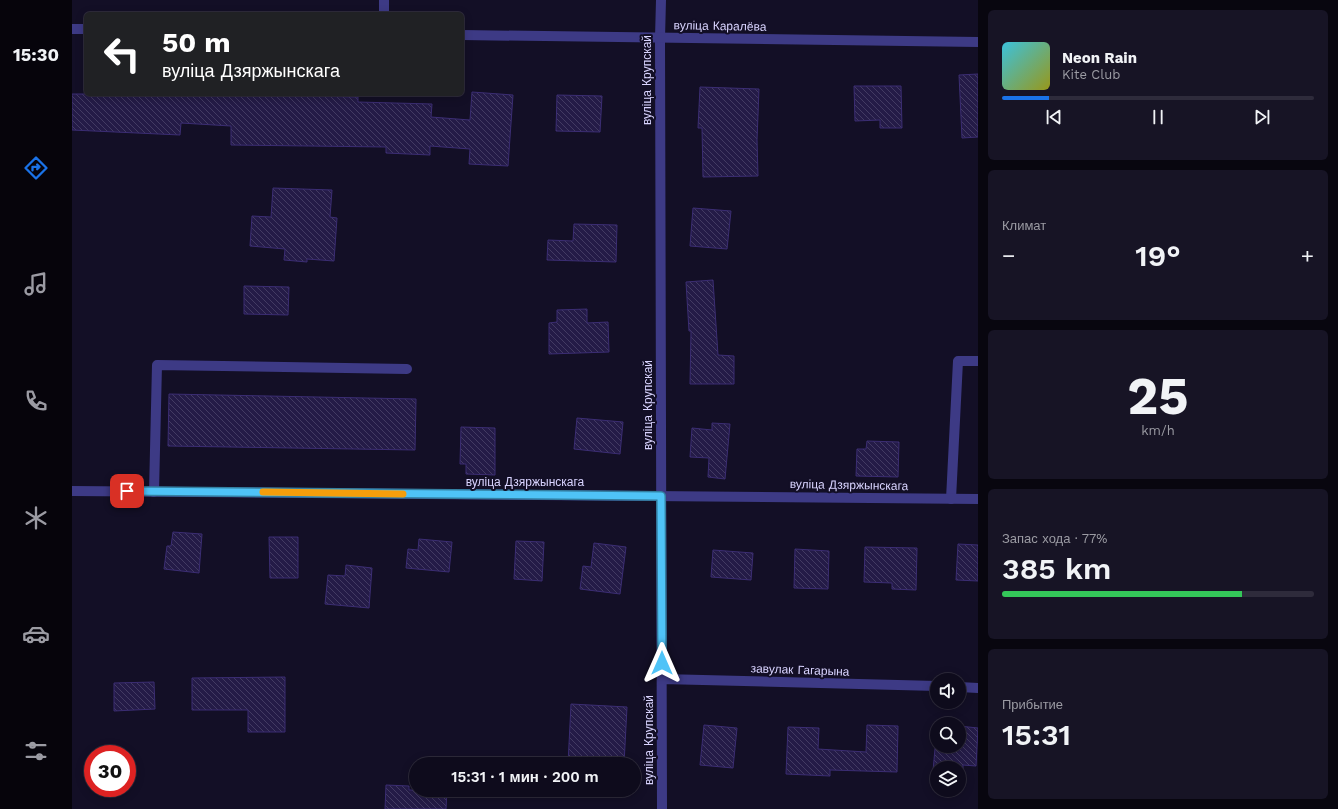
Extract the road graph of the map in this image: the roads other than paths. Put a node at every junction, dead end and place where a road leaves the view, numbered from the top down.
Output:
1 (384, 0) edge
2 (661, 0) edge
3 (384, 12) edge
4 (72, 29) edge
5 (84, 30) edge
6 (464, 35) edge
7 (660, 38) junction
8 (978, 42) edge
9 (978, 360) edge
10 (407, 369) dead end
11 (72, 491) edge
12 (154, 492) junction
13 (661, 496) junction
14 (951, 498) junction
15 (978, 499) edge
16 (662, 679) junction
17 (930, 686) edge
18 (966, 687) edge
19 (978, 688) edge
20 (662, 809) edge

1 - 3 street
2 - 7 street, вуліца Крупскай
4 - 5 street
6 - 7 street, вуліца Каралёва
7 - 8 street, вуліца Каралёва
7 - 13 street, вуліца Крупскай
9 - 14 street
10 - 12 street
11 - 12 street, вуліца Дзяржынскага
12 - 13 street, вуліца Дзяржынскага
13 - 14 street, вуліца Дзяржынскага
13 - 16 street, вуліца Крупскай
14 - 15 street, вуліца Дзяржынскага
16 - 17 street, завулак Гагарына
16 - 20 street, вуліца Крупскай
18 - 19 street

